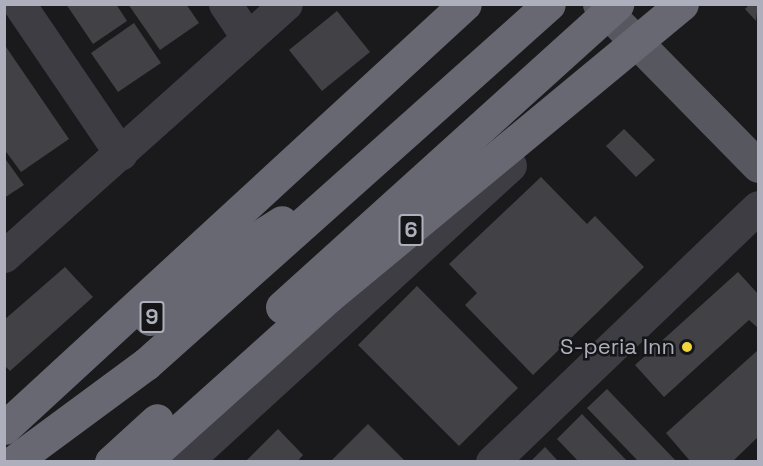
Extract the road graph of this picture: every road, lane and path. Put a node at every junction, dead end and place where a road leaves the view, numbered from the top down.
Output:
1 (19, 4) edge
2 (225, 4) edge
3 (286, 4) edge
4 (465, 4) edge
5 (529, 4) edge
6 (549, 4) edge
7 (599, 4) edge
8 (617, 4) edge
9 (682, 4) edge
10 (246, 38) junction
11 (642, 45) junction
12 (121, 154) junction
13 (759, 166) edge
14 (307, 206) junction
15 (759, 207) edge
16 (4, 256) edge
17 (4, 428) edge
18 (4, 438) edge
19 (13, 462) edge
20 (22, 462) edge
21 (111, 462) edge
22 (144, 462) edge
23 (185, 462) edge
24 (492, 462) edge

1 - 12 street
2 - 10 street
3 - 10 street
4 - 17 highway
5 - 14 highway
6 - 19 highway
7 - 11 main road
8 - 21 highway, 6, bridge
9 - 22 highway, 6, bridge
10 - 12 street
11 - 13 main road
11 - 23 street
12 - 16 street
14 - 18 highway, 9
14 - 20 highway
15 - 24 street

